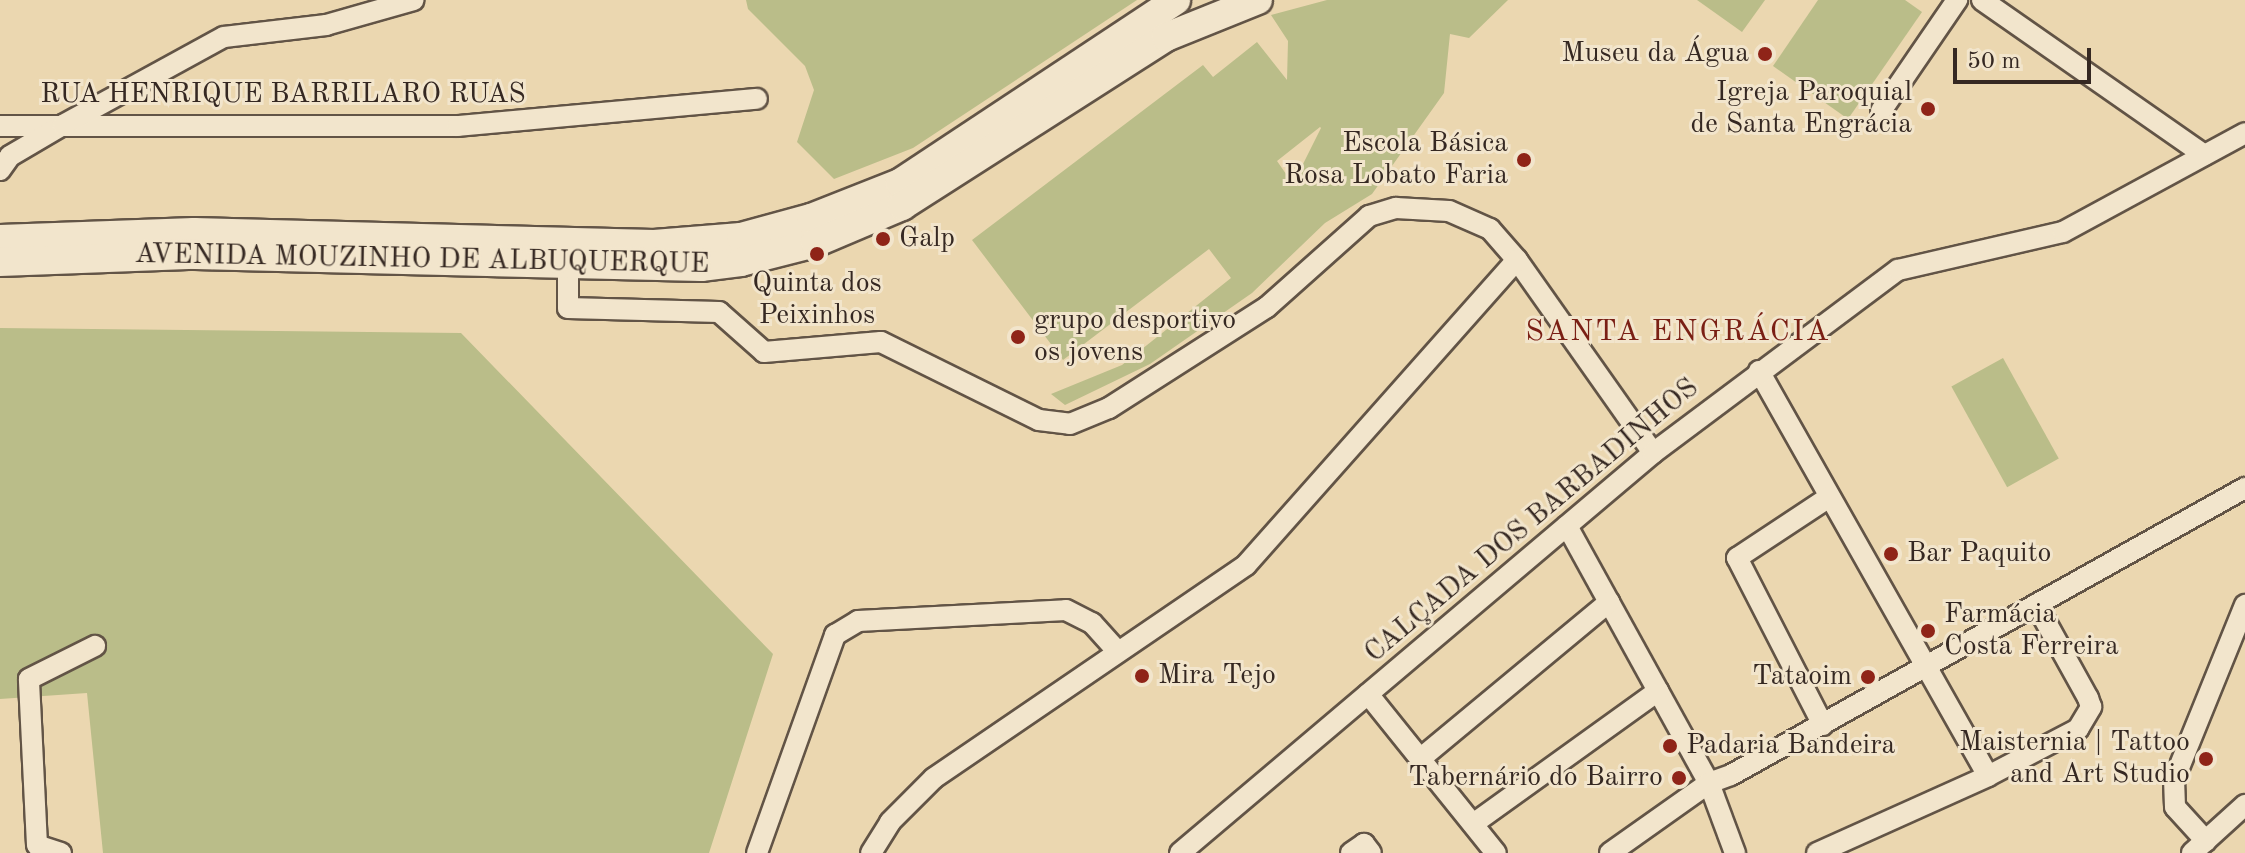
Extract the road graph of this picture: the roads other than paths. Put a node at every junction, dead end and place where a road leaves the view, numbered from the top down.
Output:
1 (414, 0) edge
2 (1176, 0) edge
3 (1258, 0) edge
4 (1957, 0) edge
5 (1982, 0) edge
6 (757, 99) dead end
7 (1881, 111) dead end
8 (63, 125) junction
9 (0, 126) edge
10 (2245, 133) edge
11 (2204, 155) junction
12 (0, 170) edge
13 (0, 239) edge
14 (1517, 260) junction
15 (0, 262) edge
16 (568, 266) junction
17 (1759, 371) junction
18 (1653, 453) junction
19 (2245, 488) edge
20 (1829, 497) junction
21 (1567, 526) junction
22 (1609, 602) junction
23 (2036, 604) junction
24 (2245, 605) edge
25 (95, 646) dead end
26 (1117, 651) junction
27 (1926, 665) junction
28 (1658, 691) junction
29 (1368, 694) junction
30 (1823, 725) junction
31 (1420, 759) junction
32 (1988, 776) junction
33 (1709, 783) junction
34 (2245, 805) edge
35 (1473, 824) junction
36 (2199, 847) edge
37 (61, 853) edge
38 (757, 853) edge
39 (871, 853) edge
40 (1180, 853) edge
41 (1496, 853) edge
42 (1610, 853) edge
43 (1735, 853) edge
44 (1817, 853) edge

1 - 8 street
2 - 13 main road, AVENIDA MOUZINHO DE ALBUQUERQUE
3 - 16 main road, AVENIDA MOUZINHO DE ALBUQUERQUE
4 - 7 street
5 - 11 street
6 - 8 street, RUA HENRIQUE BARRILARO RUAS
8 - 9 street, RUA HENRIQUE BARRILARO RUAS
8 - 12 street
10 - 11 street, CALÇADA DOS BARBADINHOS
11 - 17 street, CALÇADA DOS BARBADINHOS
14 - 16 street
14 - 18 street
14 - 26 street
15 - 16 main road, AVENIDA MOUZINHO DE ALBUQUERQUE
17 - 18 street, CALÇADA DOS BARBADINHOS
17 - 20 street
18 - 21 street, CALÇADA DOS BARBADINHOS
19 - 23 street
20 - 27 street
20 - 30 street
21 - 22 street
21 - 29 street, CALÇADA DOS BARBADINHOS
22 - 28 street
22 - 31 street
23 - 27 street
23 - 32 street
24 - 36 street
25 - 37 street
26 - 38 street
26 - 39 street
27 - 30 street
27 - 32 street
28 - 33 street
28 - 35 street
29 - 31 street
29 - 40 street, CALÇADA DOS BARBADINHOS
30 - 33 street
31 - 35 street
32 - 44 street
33 - 42 street
33 - 43 street
34 - 36 street
35 - 41 street

